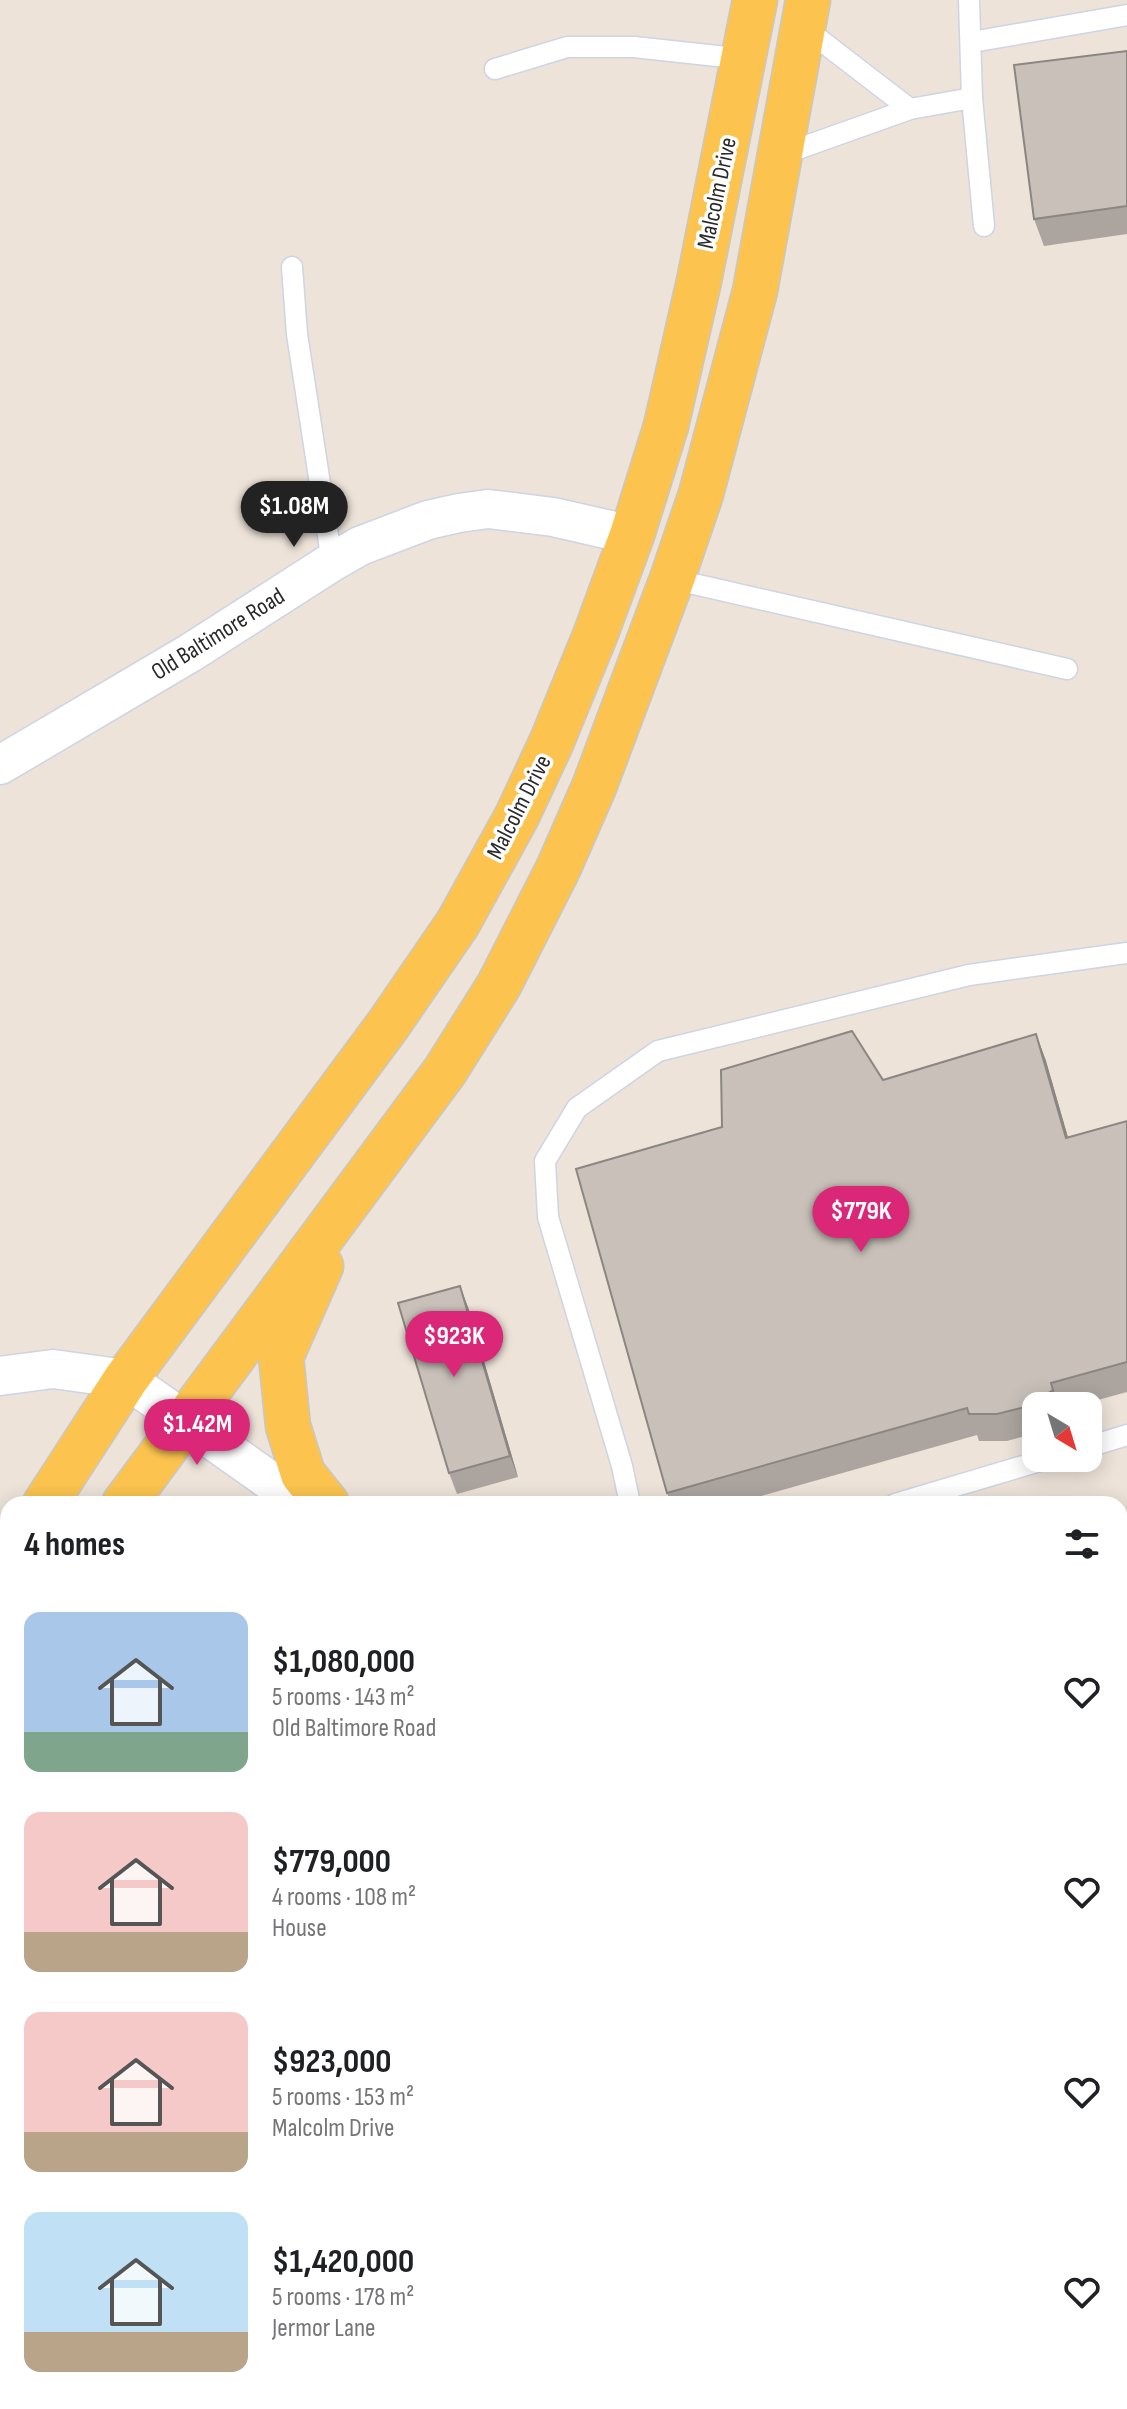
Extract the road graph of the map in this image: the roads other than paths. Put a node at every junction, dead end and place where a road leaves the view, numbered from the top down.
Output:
1 (755, 0) edge
2 (969, 0) edge
3 (805, 13) edge
4 (1127, 15) edge
5 (972, 42) junction
6 (745, 59) junction
7 (495, 69) dead end
8 (972, 98) junction
9 (910, 109) junction
10 (778, 156) junction
11 (984, 226) dead end
12 (292, 267) dead end
13 (632, 535) junction
14 (332, 562) junction
15 (672, 579) junction
16 (1067, 669) dead end
17 (0, 765) edge
18 (1127, 953) edge
19 (338, 1214) junction
20 (0, 1376) edge
21 (126, 1379) junction
22 (186, 1421) junction
23 (1127, 1435) edge
24 (1102, 1443) edge
25 (1022, 1466) edge
26 (50, 1496) edge
27 (130, 1496) edge
28 (292, 1496) edge
29 (321, 1496) edge
30 (628, 1496) edge
31 (922, 1496) edge

1 - 6 main road, Malcolm Drive
2 - 5 lane
3 - 9 lane
3 - 10 main road
4 - 5 lane
5 - 8 lane
6 - 7 lane
6 - 13 main road, Malcolm Drive
8 - 9 lane
8 - 11 lane
9 - 10 lane
10 - 15 main road
12 - 14 lane
13 - 14 street, Old Baltimore Road
13 - 21 main road, Malcolm Drive
14 - 17 street, Old Baltimore Road
15 - 16 lane
15 - 19 main road
18 - 30 lane
19 - 22 main road
19 - 29 main road
20 - 21 street
21 - 22 street
21 - 26 main road, Malcolm Drive
22 - 27 main road
22 - 28 street
23 - 24 lane
25 - 31 lane

